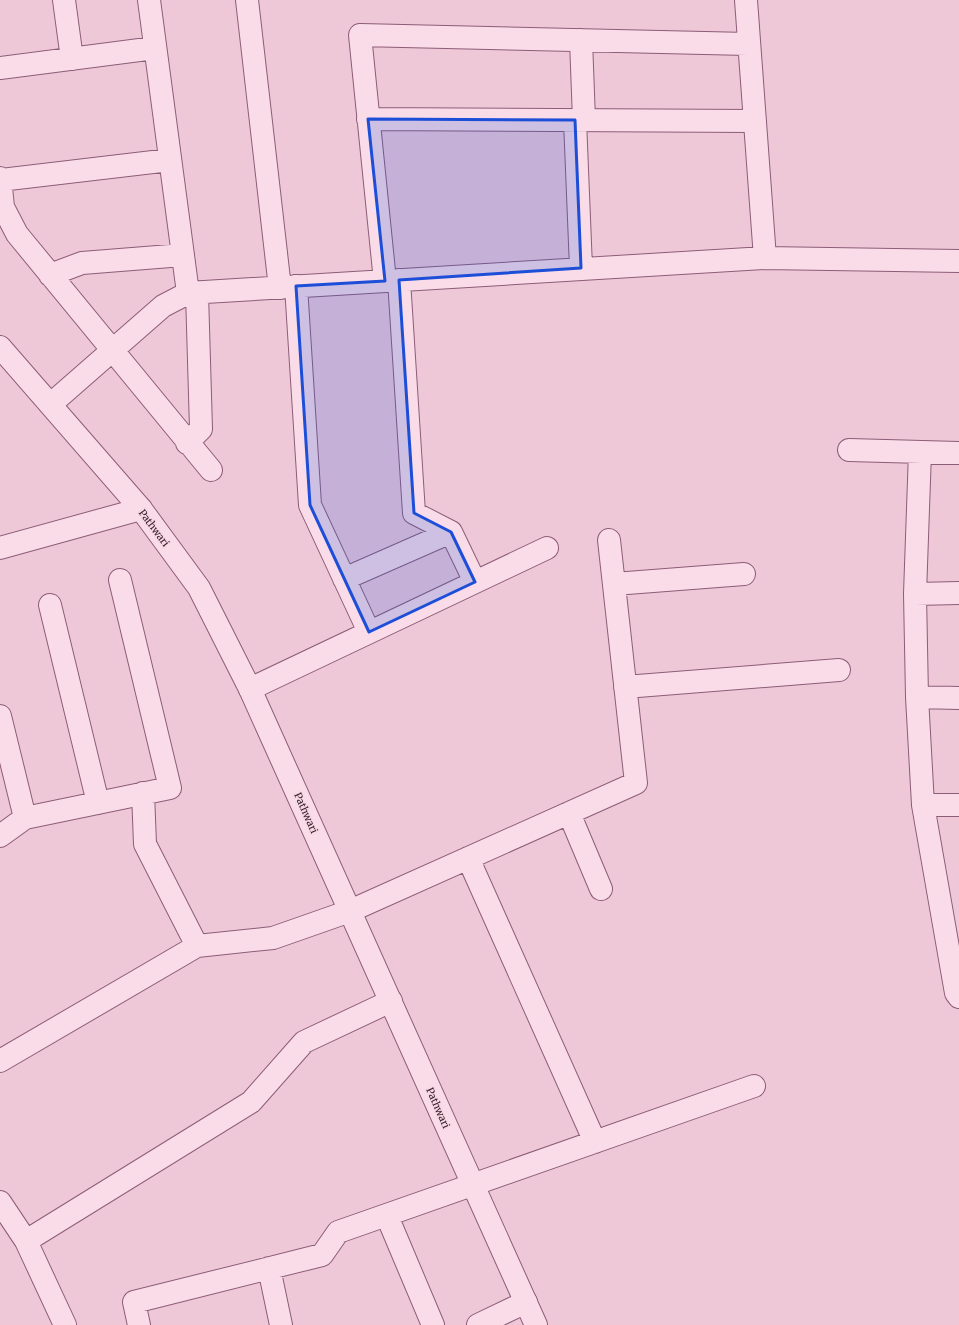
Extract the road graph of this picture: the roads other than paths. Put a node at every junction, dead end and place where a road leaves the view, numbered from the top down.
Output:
1 (64, 0) edge
2 (149, 0) edge
3 (247, 0) edge
4 (746, 0) edge
5 (581, 40) junction
6 (748, 44) junction
7 (155, 48) junction
8 (72, 59) junction
9 (0, 68) edge
10 (368, 119) junction
11 (580, 120) junction
12 (755, 121) junction
13 (170, 160) junction
14 (0, 179) edge
15 (183, 255) junction
16 (765, 258) junction
17 (959, 261) edge
18 (581, 268) junction
19 (50, 275) junction
20 (392, 280) junction
21 (288, 287) junction
22 (193, 293) junction
23 (0, 347) edge
24 (111, 351) junction
25 (51, 404) junction
26 (187, 443) junction
27 (848, 450) dead end
28 (920, 452) junction
29 (959, 453) edge
30 (211, 470) dead end
31 (141, 509) junction
32 (451, 532) junction
33 (609, 540) dead end
34 (0, 548) edge
35 (547, 548) dead end
36 (744, 574) dead end
37 (344, 579) junction
38 (120, 580) dead end
39 (475, 582) junction
40 (614, 584) junction
41 (959, 593) edge
42 (915, 594) junction
43 (50, 605) dead end
44 (369, 632) junction
45 (839, 670) dead end
46 (626, 687) junction
47 (250, 689) junction
48 (918, 698) junction
49 (959, 698) edge
50 (0, 716) edge
51 (143, 793) junction
52 (98, 803) junction
53 (923, 805) junction
54 (959, 805) edge
55 (569, 813) junction
56 (25, 818) junction
57 (0, 836) edge
58 (468, 858) junction
59 (601, 889) dead end
60 (350, 911) junction
61 (951, 924) edge
62 (197, 946) junction
63 (959, 997) edge
64 (391, 1001) junction
65 (0, 1061) edge
66 (754, 1086) dead end
67 (595, 1142) junction
68 (473, 1186) junction
69 (0, 1202) edge
70 (387, 1216) junction
71 (26, 1241) junction
72 (269, 1268) junction
73 (526, 1302) junction
74 (65, 1325) edge
75 (138, 1325) edge
76 (281, 1325) edge
77 (433, 1325) edge
78 (478, 1325) edge
79 (536, 1325) edge

1 - 8 street
2 - 7 street
3 - 21 street
4 - 6 street
5 - 6 street
5 - 10 street
5 - 11 street
6 - 12 street
7 - 8 street
7 - 13 street
8 - 9 street
10 - 11 street
10 - 20 street
11 - 12 street
11 - 18 street
12 - 16 street
13 - 14 street
13 - 15 street
14 - 19 street
15 - 19 street
15 - 22 street
16 - 17 street
16 - 18 street
18 - 20 street
19 - 24 street
20 - 21 street
20 - 32 street
21 - 22 street
21 - 37 street
22 - 24 street
22 - 26 street
23 - 25 street, Pathwari
24 - 25 street
24 - 26 street
25 - 31 street, Pathwari
26 - 30 street
27 - 28 street
28 - 29 street
28 - 42 street
31 - 34 street
31 - 47 street, Pathwari
32 - 37 street
32 - 39 street
33 - 40 street
35 - 39 street
36 - 40 street
37 - 44 street
38 - 51 street
39 - 44 street
40 - 46 street
41 - 42 street
42 - 48 street
43 - 52 street
44 - 47 street
45 - 46 street
46 - 55 street
47 - 60 street, Pathwari
48 - 49 street
48 - 53 street
50 - 56 street
51 - 52 street
51 - 62 street
52 - 56 street
53 - 54 street
53 - 61 street
55 - 58 street
55 - 59 street
56 - 57 street
58 - 60 street
58 - 67 street
60 - 62 street
60 - 64 street, Pathwari
61 - 63 street
62 - 65 street
64 - 68 street, Pathwari
64 - 71 street
66 - 67 street
67 - 68 street
68 - 70 street
68 - 73 street, Pathwari
69 - 71 street
70 - 72 street
70 - 77 street
71 - 74 street
72 - 75 street
72 - 76 street
73 - 78 street
73 - 79 street, Pathwari

